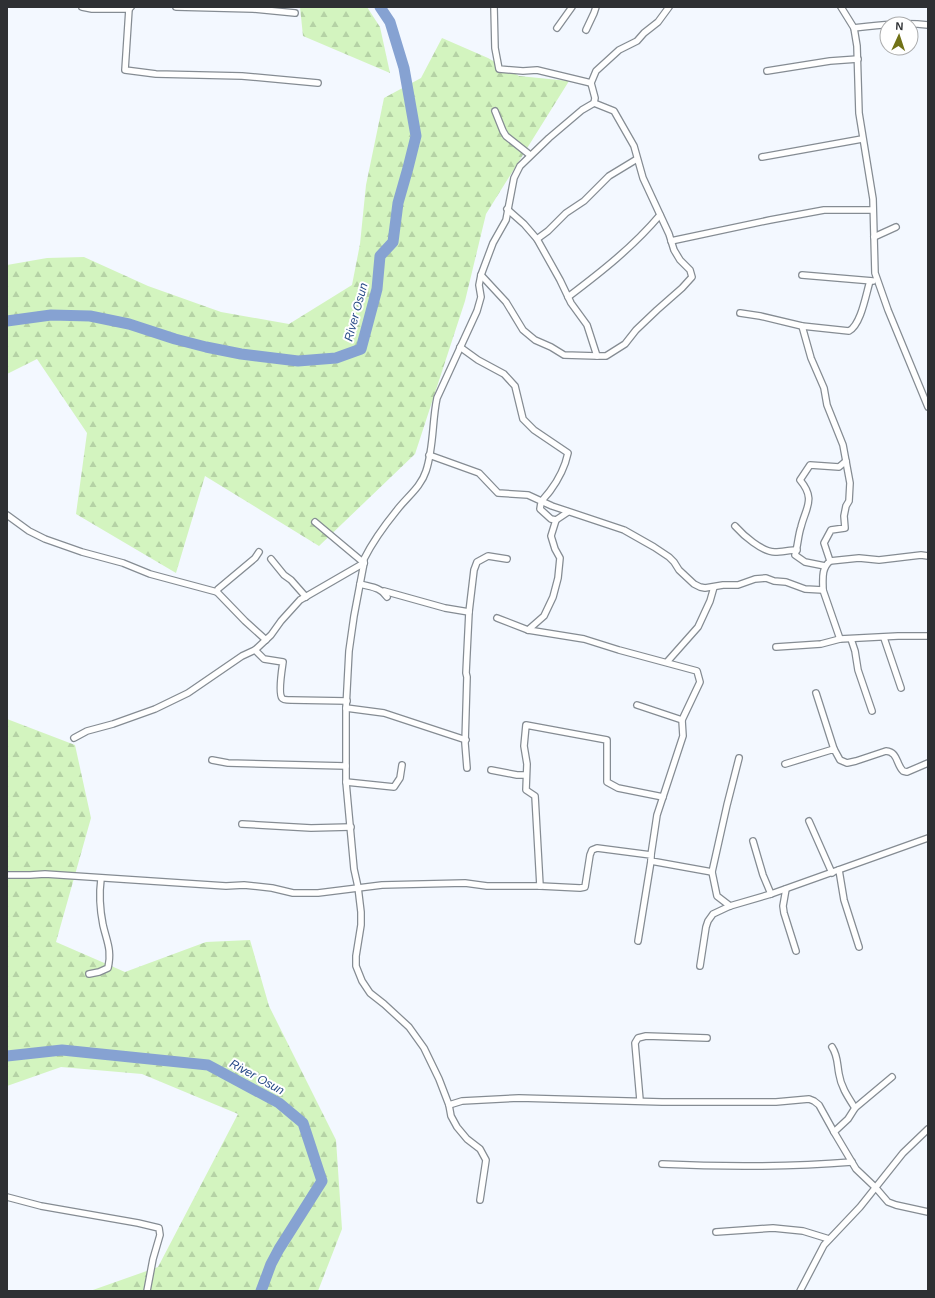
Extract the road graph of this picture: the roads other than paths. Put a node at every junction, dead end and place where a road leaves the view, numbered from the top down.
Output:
1 (82, 7) edge
2 (176, 7) edge
3 (494, 7) edge
4 (572, 7) edge
5 (596, 7) edge
6 (669, 7) edge
7 (841, 7) edge
8 (130, 8) edge
9 (253, 8) edge
10 (295, 13) dead end
11 (928, 25) edge
12 (557, 28) dead end
13 (854, 28) junction
14 (586, 30) dead end
15 (858, 59) junction
16 (767, 71) dead end
17 (318, 83) dead end
18 (591, 83) junction
19 (594, 102) junction
20 (495, 111) dead end
21 (862, 138) junction
22 (530, 155) junction
23 (762, 157) dead end
24 (637, 159) junction
25 (508, 209) junction
26 (873, 210) junction
27 (660, 215) junction
28 (896, 226) dead end
29 (874, 236) junction
30 (537, 239) junction
31 (671, 241) junction
32 (481, 275) junction
33 (802, 275) dead end
34 (877, 280) junction
35 (870, 281) junction
36 (568, 296) junction
37 (740, 313) dead end
38 (802, 326) junction
39 (460, 347) junction
40 (597, 356) junction
41 (928, 407) edge
42 (429, 455) junction
43 (846, 461) junction
44 (541, 501) junction
45 (568, 512) junction
46 (7, 516) edge
47 (556, 520) junction
48 (315, 522) dead end
49 (735, 526) dead end
50 (797, 550) junction
51 (259, 552) dead end
52 (928, 556) edge
53 (507, 558) dead end
54 (271, 559) dead end
55 (830, 561) junction
56 (364, 563) junction
57 (825, 566) junction
58 (360, 584) junction
59 (714, 587) junction
60 (823, 590) junction
61 (217, 592) junction
62 (306, 597) junction
63 (469, 612) junction
64 (497, 618) dead end
65 (528, 630) junction
66 (928, 636) edge
67 (884, 638) junction
68 (840, 639) junction
69 (851, 639) junction
70 (266, 640) junction
71 (776, 647) dead end
72 (255, 650) junction
73 (666, 662) junction
74 (900, 688) dead end
75 (816, 693) dead end
76 (346, 701) junction
77 (637, 705) dead end
78 (346, 708) junction
79 (872, 711) dead end
80 (682, 720) junction
81 (74, 738) dead end
82 (466, 740) junction
83 (834, 749) junction
84 (739, 758) dead end
85 (212, 760) dead end
86 (928, 763) edge
87 (785, 764) dead end
88 (402, 765) dead end
89 (346, 766) junction
90 (467, 768) dead end
91 (491, 770) dead end
92 (526, 775) junction
93 (346, 782) junction
94 (663, 797) junction
95 (809, 821) dead end
96 (242, 824) dead end
97 (351, 827) junction
98 (928, 838) edge
99 (753, 841) dead end
100 (651, 858) junction
101 (839, 870) junction
102 (712, 872) junction
103 (832, 873) junction
104 (7, 875) edge
105 (101, 879) junction
106 (540, 886) junction
107 (358, 887) junction
108 (786, 889) junction
109 (771, 894) junction
110 (730, 906) junction
111 (638, 941) dead end
112 (859, 947) dead end
113 (796, 951) dead end
114 (700, 966) dead end
115 (89, 974) dead end
116 (707, 1038) dead end
117 (832, 1047) dead end
118 (892, 1077) dead end
119 (640, 1100) junction
120 (449, 1105) junction
121 (855, 1108) junction
122 (928, 1129) edge
123 (834, 1132) junction
124 (852, 1162) junction
125 (662, 1164) dead end
126 (876, 1188) junction
127 (7, 1197) edge
128 (480, 1200) dead end
129 (928, 1212) edge
130 (716, 1232) dead end
131 (829, 1239) junction
132 (147, 1291) edge
133 (800, 1291) edge

1 - 8 street
2 - 9 street
3 - 18 street
4 - 12 street
5 - 14 street
6 - 18 street
7 - 13 street
8 - 17 street
9 - 10 street
11 - 13 street
13 - 15 street
15 - 16 street
15 - 21 street
18 - 19 street
19 - 22 street
19 - 24 street
20 - 22 street
21 - 23 street
21 - 26 street
22 - 25 street
24 - 27 street
24 - 30 street
25 - 30 street
25 - 32 street
26 - 29 street
26 - 31 street
27 - 31 street
27 - 36 street
28 - 29 street
29 - 34 street
30 - 36 street
31 - 40 street
32 - 39 street
32 - 40 street
33 - 35 street
34 - 35 street
34 - 41 street
35 - 38 street
36 - 40 street
37 - 38 street
38 - 43 street
39 - 42 street
39 - 44 street
42 - 44 street
42 - 56 street
43 - 50 street
43 - 55 street
44 - 45 street
44 - 47 street
45 - 47 street
45 - 59 street
46 - 61 street
47 - 65 street
48 - 56 street
49 - 50 street
50 - 57 street
51 - 61 street
52 - 55 street
53 - 63 street
54 - 62 street
55 - 57 street
56 - 58 street
56 - 62 street
57 - 60 street
58 - 63 street
58 - 76 street
59 - 60 street
59 - 73 street
60 - 68 street
61 - 70 street
62 - 70 street
63 - 82 street
64 - 65 street
65 - 73 street
66 - 67 street
67 - 69 street
67 - 74 street
68 - 69 street
68 - 71 street
69 - 79 street
70 - 72 street
72 - 76 street
72 - 81 street
73 - 80 street
75 - 83 street
76 - 78 street
77 - 80 street
78 - 82 street
78 - 89 street
80 - 94 street
82 - 90 street
83 - 86 street
83 - 87 street
84 - 102 street
85 - 89 street
88 - 93 street
89 - 93 street
91 - 92 street
92 - 94 street
92 - 106 street
93 - 97 street
94 - 100 street
95 - 103 street
96 - 97 street
97 - 107 street
98 - 101 street
99 - 109 street
100 - 102 street
100 - 106 street
100 - 111 street
101 - 103 street
101 - 112 street
102 - 110 street
103 - 108 street
104 - 105 street
105 - 107 street
105 - 115 street
106 - 107 street
107 - 120 street
108 - 109 street
108 - 113 street
109 - 110 street
110 - 114 street
116 - 119 street
117 - 121 street
118 - 121 street
119 - 120 street
119 - 123 street
120 - 128 street
121 - 123 street
122 - 126 street
123 - 124 street
124 - 125 street
124 - 126 street
126 - 129 street
126 - 131 street
127 - 132 street
130 - 131 street
131 - 133 street

